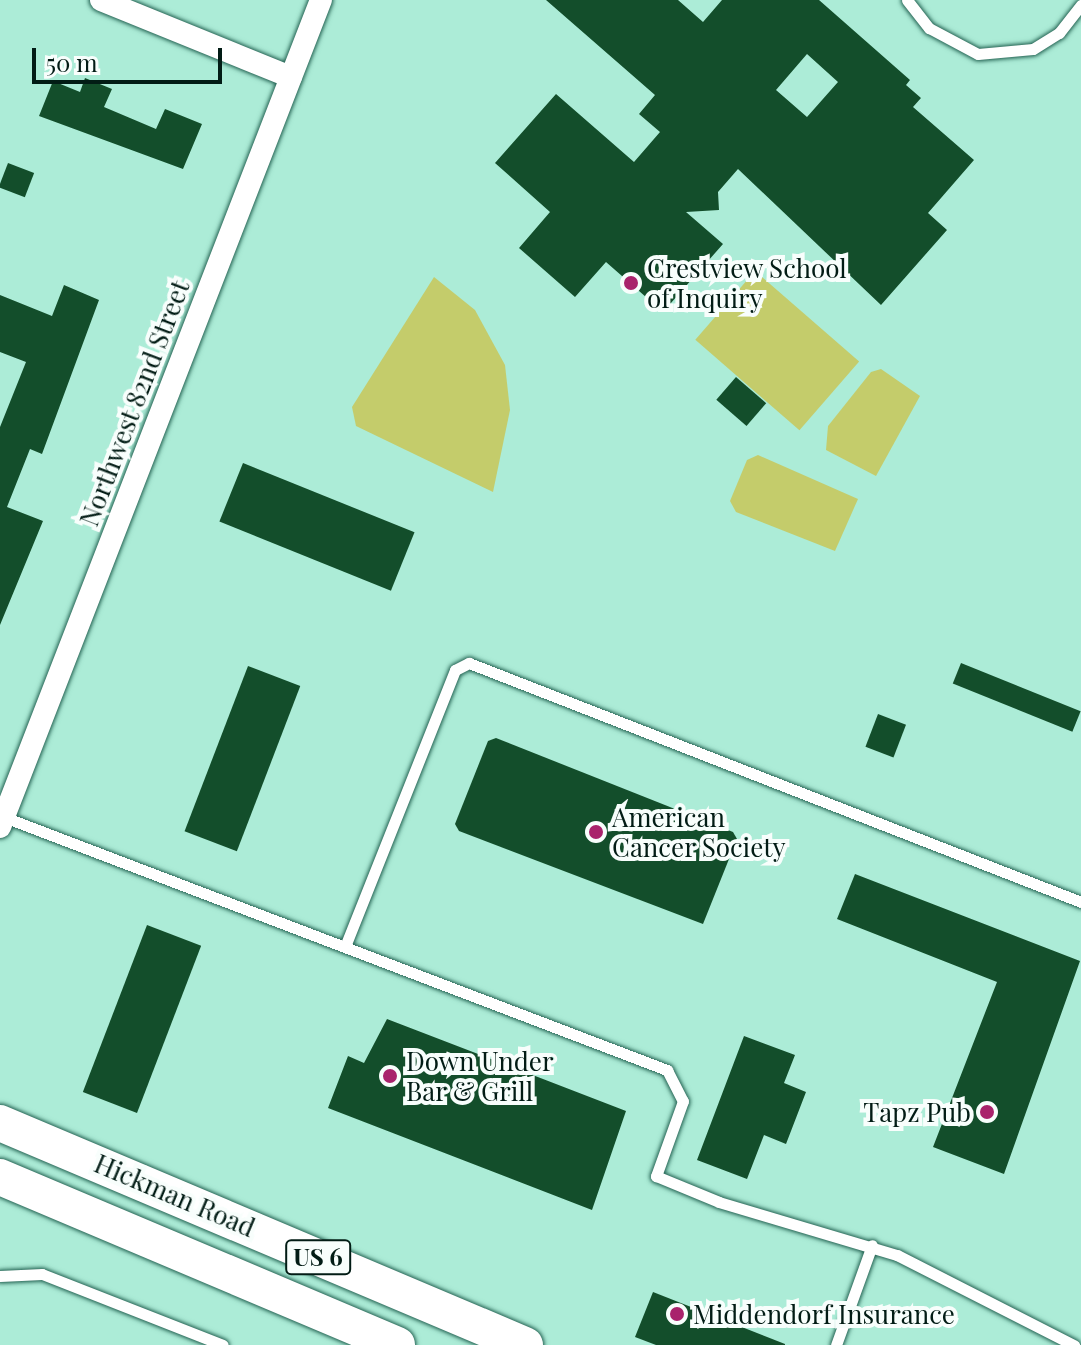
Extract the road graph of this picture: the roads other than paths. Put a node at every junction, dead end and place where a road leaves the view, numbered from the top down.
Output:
1 (101, 0) edge
2 (321, 0) edge
3 (907, 0) edge
4 (1081, 5) edge
5 (291, 77) junction
6 (2, 822) edge
7 (1081, 902) edge
8 (346, 944) junction
9 (0, 1123) edge
10 (0, 1177) edge
11 (872, 1245) junction
12 (0, 1276) edge
13 (223, 1345) edge
14 (397, 1345) edge
15 (525, 1345) edge
16 (836, 1345) edge
17 (1074, 1345) edge

1 - 5 street
2 - 5 street, Northwest 82nd Street
3 - 4 lane
5 - 6 street, Northwest 82nd Street
6 - 8 lane
7 - 8 lane
8 - 11 lane
9 - 15 main road, Hickman Road / US 6
10 - 14 main road, Hickman Road / US 6
11 - 16 lane
11 - 17 lane
12 - 13 lane

